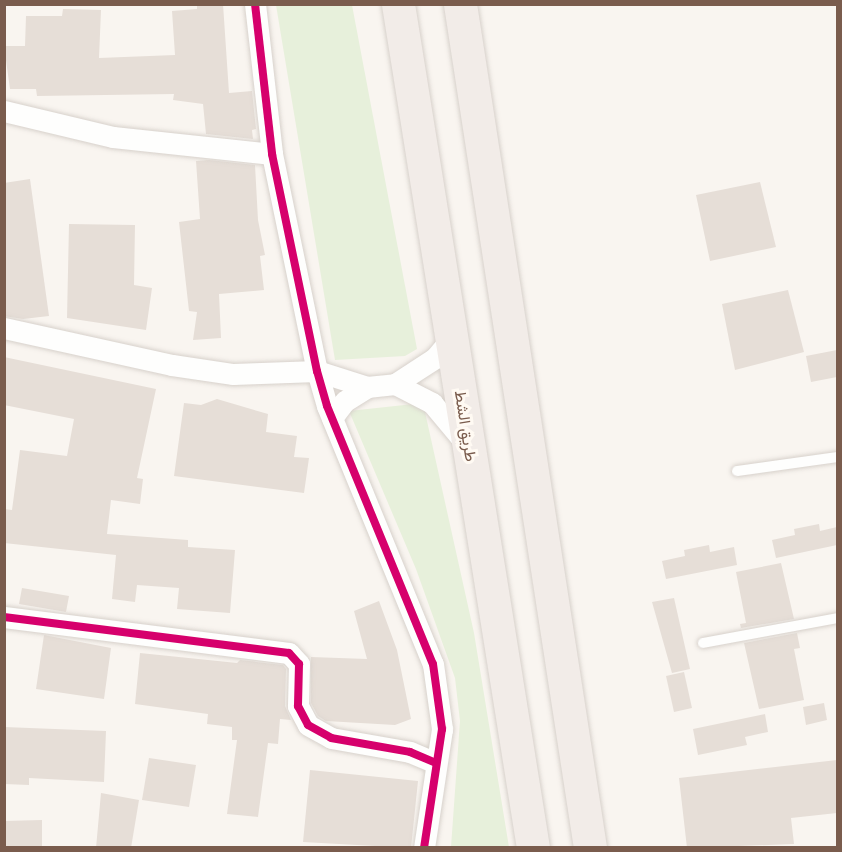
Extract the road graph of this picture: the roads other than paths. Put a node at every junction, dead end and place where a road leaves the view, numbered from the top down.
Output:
1 (255, 4) edge
2 (398, 4) edge
3 (460, 4) edge
4 (4, 111) edge
5 (272, 154) junction
6 (4, 328) edge
7 (452, 338) junction
8 (317, 371) junction
9 (395, 384) junction
10 (367, 387) junction
11 (332, 417) junction
12 (469, 453) junction
13 (837, 457) edge
14 (737, 471) dead end
15 (4, 616) edge
16 (837, 618) edge
17 (703, 643) dead end
18 (436, 763) junction
19 (424, 848) edge
20 (533, 848) edge
21 (590, 848) edge

1 - 5 street
2 - 7 highway, طريق الشط
3 - 21 highway
4 - 5 street
5 - 8 street
6 - 8 street
7 - 9 street
7 - 12 highway, طريق الشط
8 - 10 street
8 - 11 street
9 - 10 street
9 - 12 street
10 - 11 street
11 - 18 street
12 - 20 highway, طريق الشط
13 - 14 lane
15 - 18 street
16 - 17 lane
18 - 19 street

